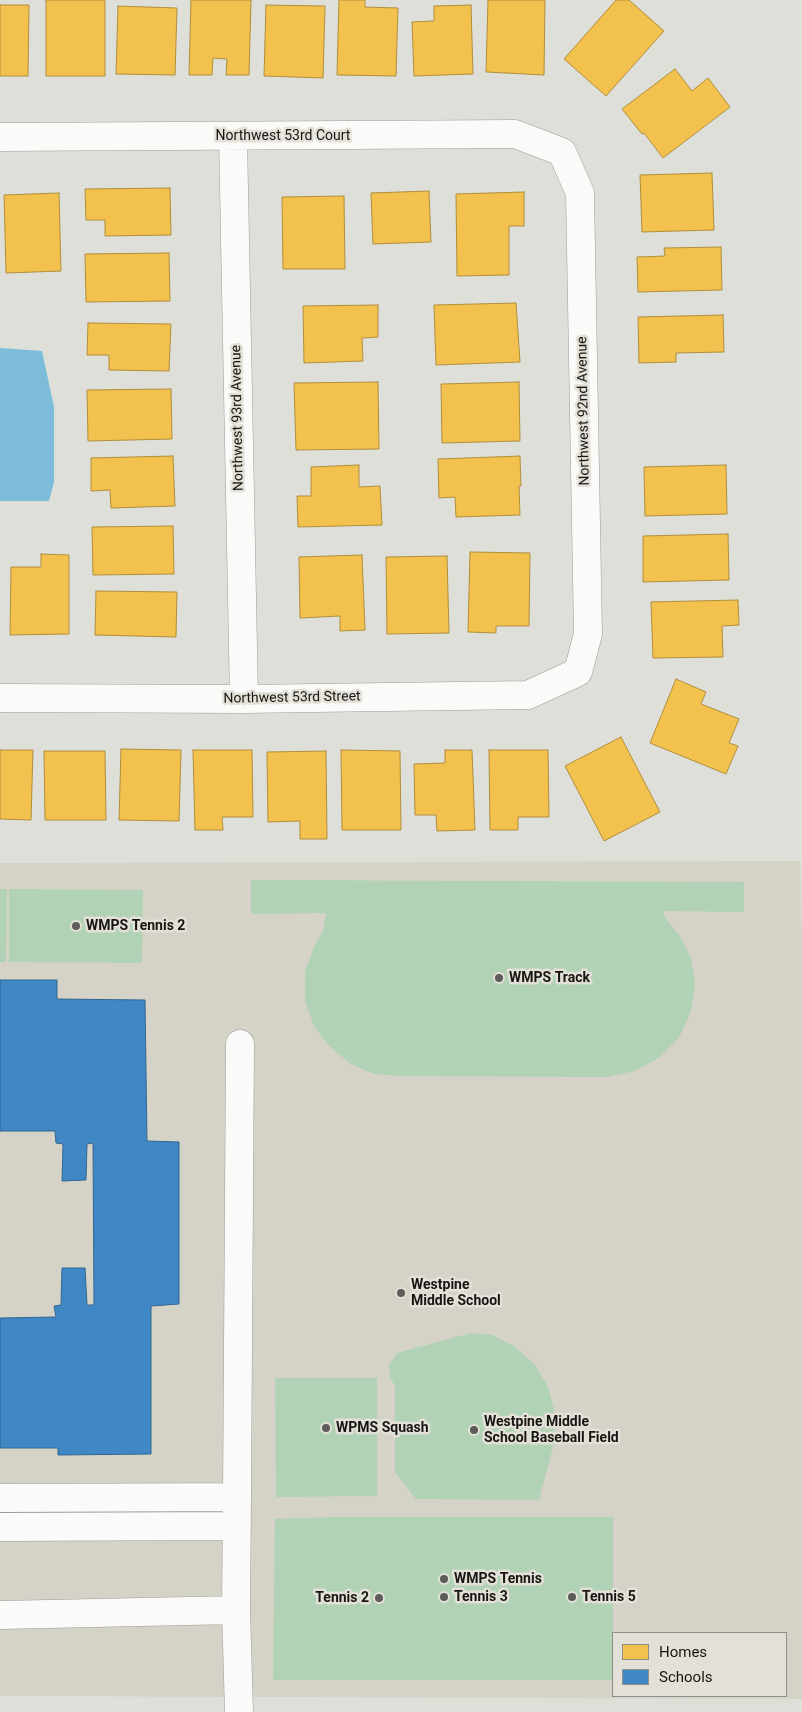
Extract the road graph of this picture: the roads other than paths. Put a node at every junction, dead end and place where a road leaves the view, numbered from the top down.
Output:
1 (233, 136) junction
2 (0, 137) edge
3 (562, 152) joint
4 (578, 672) joint
5 (0, 698) edge
6 (244, 699) junction
7 (240, 1044) dead end
8 (237, 1496) junction
9 (0, 1498) edge
10 (237, 1526) junction
11 (0, 1527) edge
12 (236, 1610) junction
13 (0, 1615) edge
14 (239, 1712) edge

1 - 2 street, Northwest 53rd Court
1 - 3 street, Northwest 53rd Court
1 - 6 street, Northwest 93rd Avenue
3 - 4 street, Northwest 92nd Avenue
4 - 6 street, Northwest 53rd Street
5 - 6 street, Northwest 53rd Street
7 - 8 street
8 - 9 street
8 - 10 street
10 - 11 street
10 - 12 street
12 - 13 street
12 - 14 street

